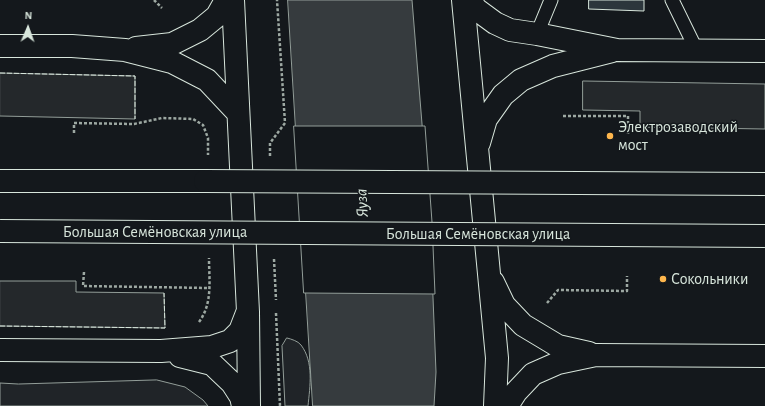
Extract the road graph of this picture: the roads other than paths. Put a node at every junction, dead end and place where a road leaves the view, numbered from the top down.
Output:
1 (226, 0) edge
2 (233, 0) edge
3 (463, 0) edge
4 (470, 0) edge
5 (551, 0) edge
6 (672, 0) edge
7 (536, 34) junction
8 (0, 46) edge
9 (125, 50) junction
10 (617, 50) junction
11 (698, 51) junction
12 (765, 51) edge
13 (238, 113) junction
14 (476, 152) junction
15 (0, 181) edge
16 (765, 184) edge
17 (0, 231) edge
18 (765, 236) edge
19 (489, 274) junction
20 (248, 312) junction
21 (0, 350) edge
22 (161, 351) junction
23 (596, 355) junction
24 (765, 356) edge
25 (243, 406) edge
26 (249, 406) edge
27 (495, 406) edge
28 (507, 406) edge

1 - 9 main road
2 - 13 main road
3 - 14 main road
4 - 7 main road
5 - 7 lane
6 - 11 lane
7 - 10 main road
8 - 9 main road
9 - 13 main road
10 - 11 main road
10 - 14 main road
11 - 12 main road
13 - 20 main road
14 - 19 main road
15 - 16 main road, bridge
17 - 18 main road, Большая Семёновская улица, bridge
19 - 23 main road
19 - 27 main road
20 - 22 main road
20 - 26 main road
21 - 22 main road
22 - 25 main road
23 - 24 main road
23 - 28 main road

